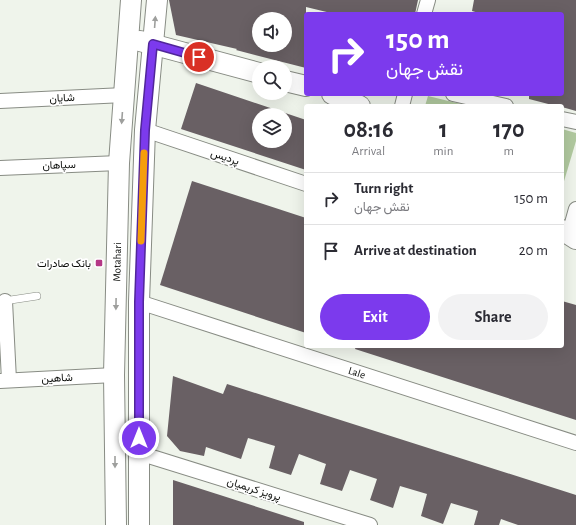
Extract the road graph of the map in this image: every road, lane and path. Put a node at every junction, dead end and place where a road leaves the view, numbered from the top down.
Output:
1 (131, 0) edge
2 (157, 0) edge
3 (428, 0) edge
4 (425, 12) edge
5 (129, 37) junction
6 (153, 44) junction
7 (252, 71) edge
8 (292, 82) edge
9 (304, 85) edge
10 (124, 95) junction
11 (337, 96) edge
12 (462, 96) edge
13 (0, 101) edge
14 (355, 104) edge
15 (497, 104) edge
16 (564, 119) edge
17 (576, 122) edge
18 (145, 130) junction
19 (118, 163) junction
20 (0, 168) edge
21 (304, 183) edge
22 (576, 209) edge
23 (569, 234) edge
24 (37, 296) dead end
25 (3, 302) edge
26 (139, 302) junction
27 (114, 375) junction
28 (5, 381) edge
29 (576, 442) edge
30 (139, 453) junction
31 (116, 525) edge
32 (139, 525) edge
33 (370, 525) edge

1 - 5 main road, Motahari
6 -> 2 main road
3 - 4 street
5 - 6 main road
5 - 10 main road, Motahari
6 - 7 main road
6 - 18 main road
8 - 9 main road
10 - 13 street, شایان
10 -> 19 main road, Motahari
11 - 14 main road
12 - 15 street
16 - 17 street
18 - 21 street, پردیس
18 - 26 main road
19 - 20 street, سپاهان
19 -> 27 main road, Motahari
22 - 23 street
24 - 25 lane
25 - 28 street
26 - 29 street, Lale
26 - 30 main road
27 - 28 street, شاهین
27 -> 31 main road, Motahari
30 - 32 main road
30 - 33 street, پرویز کریمیان

